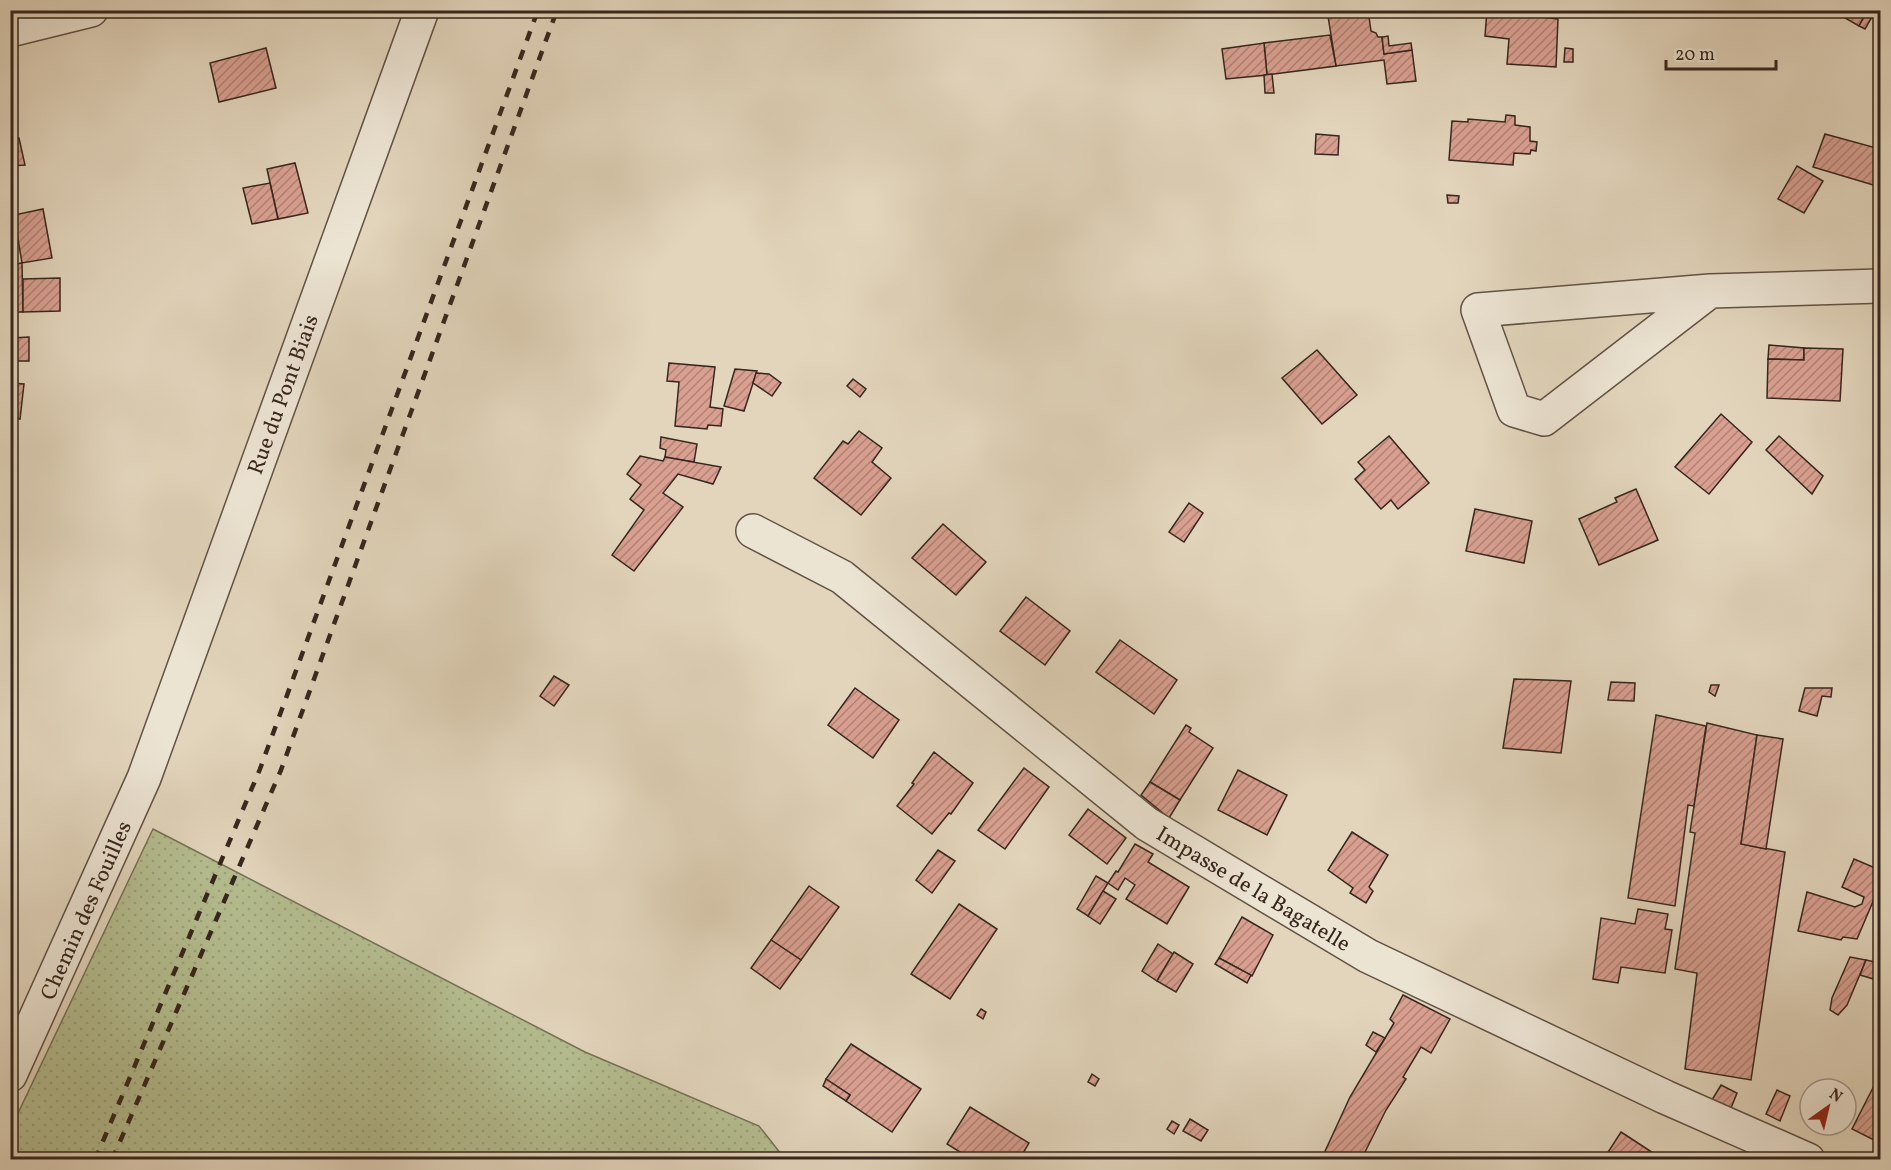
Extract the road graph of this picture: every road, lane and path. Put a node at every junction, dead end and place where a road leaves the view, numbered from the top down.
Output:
1 (91, 10) edge
2 (422, 10) edge
3 (10, 30) edge
4 (1881, 286) edge
5 (1710, 291) junction
6 (753, 531) dead end
7 (144, 778) joint
8 (10, 1075) edge
9 (1808, 1160) edge

1 - 3 street
2 - 7 street, Rue du Pont Biais
4 - 5 street
5 - 5 street
6 - 9 street, Impasse de la Bagatelle
7 - 8 street, Chemin des Fouilles

